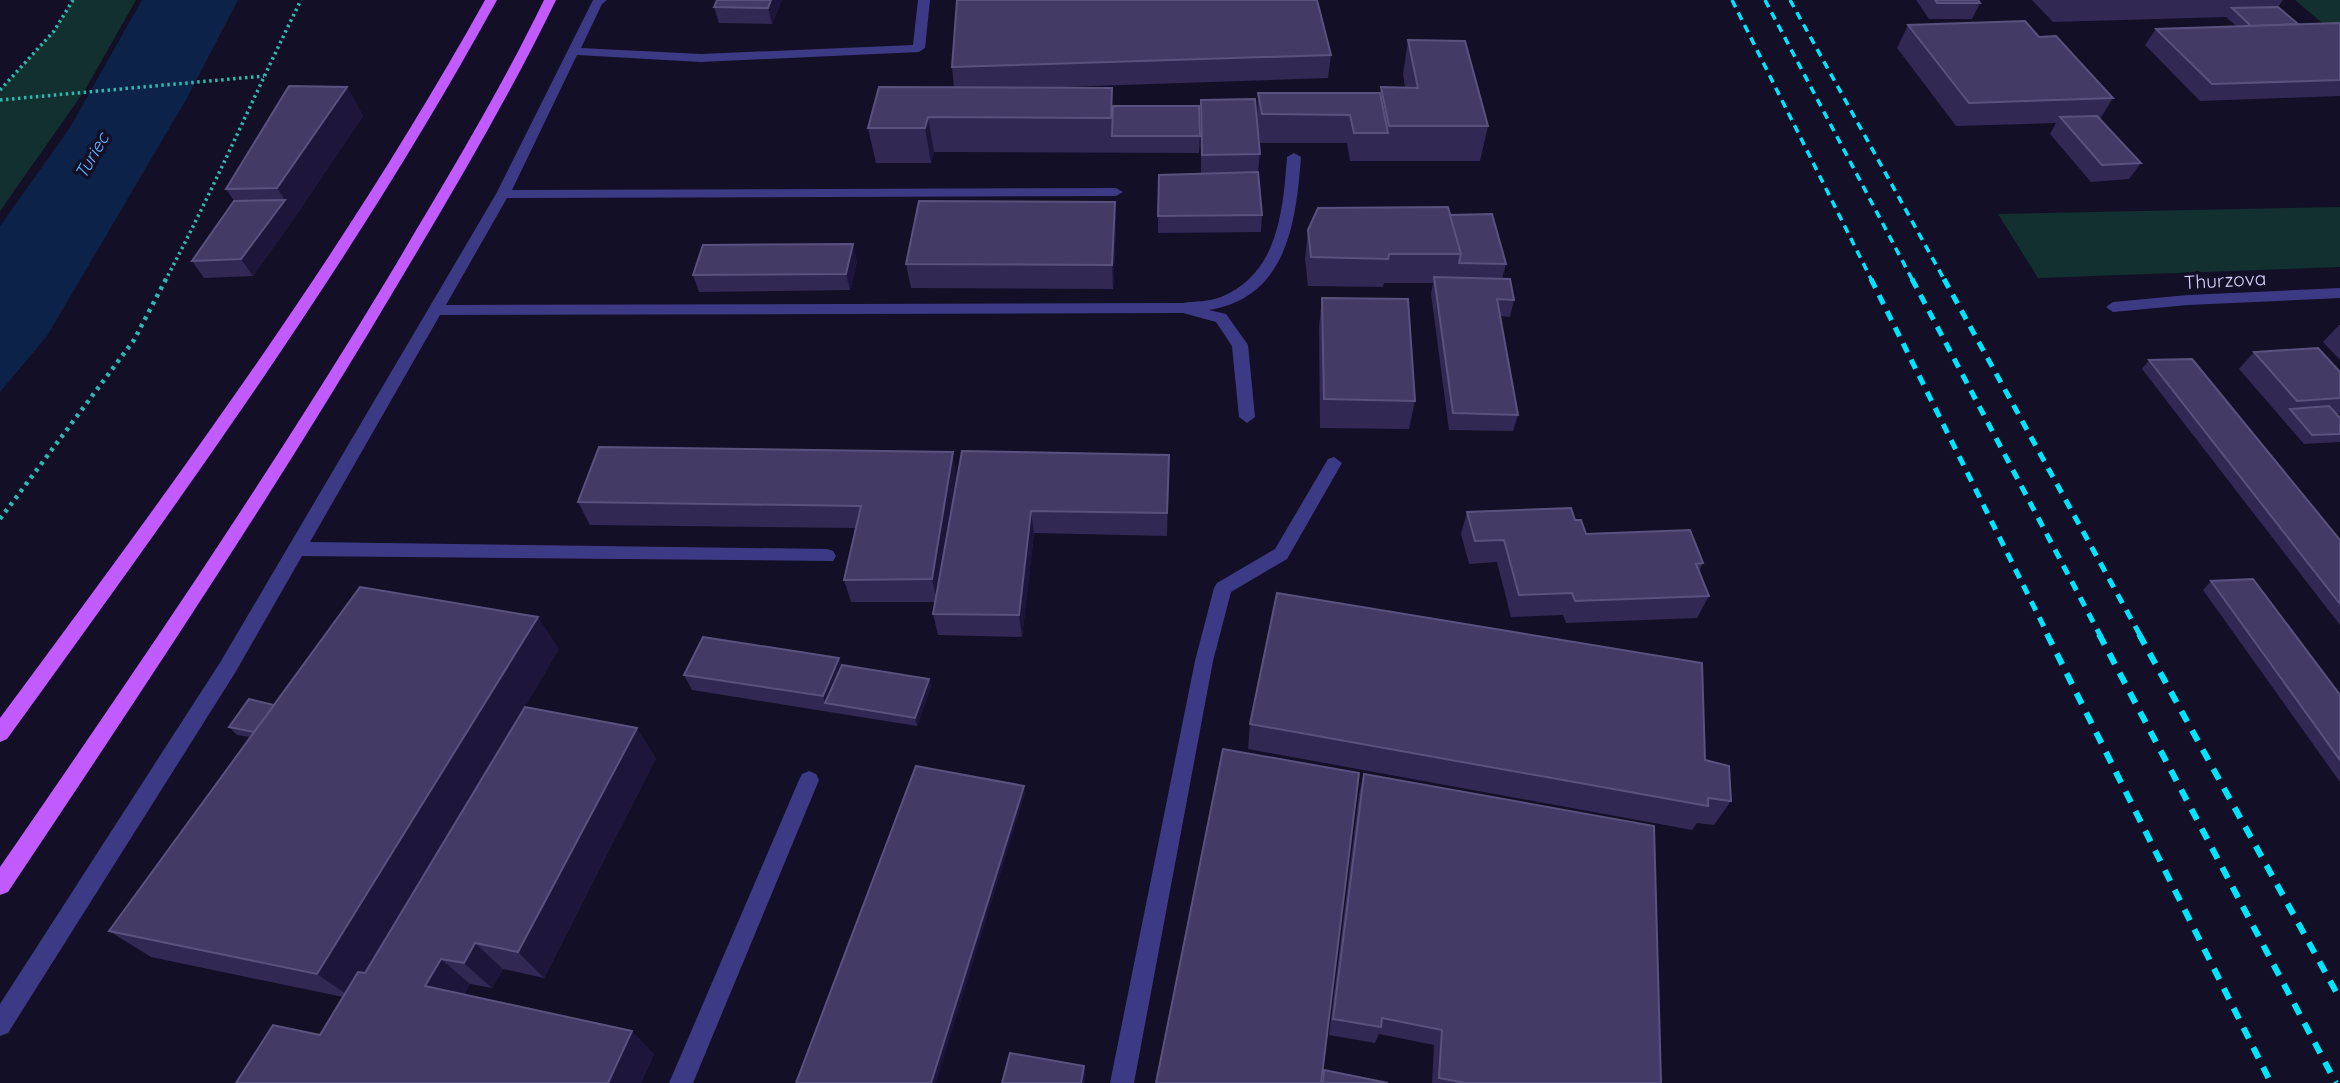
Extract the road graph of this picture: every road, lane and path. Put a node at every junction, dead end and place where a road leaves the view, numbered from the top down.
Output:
1 (73, 0) edge
2 (301, 0) edge
3 (491, 0) edge
4 (550, 0) edge
5 (601, 0) edge
6 (925, 0) edge
7 (573, 51) junction
8 (265, 76) junction
9 (0, 90) edge
10 (0, 100) edge
11 (1294, 157) edge
12 (1116, 192) dead end
13 (503, 194) junction
14 (2340, 293) edge
15 (2113, 307) dead end
16 (1183, 309) junction
17 (435, 310) junction
18 (1247, 417) dead end
19 (1334, 463) dead end
20 (0, 519) edge
21 (296, 549) junction
22 (827, 556) dead end
23 (0, 733) edge
24 (809, 780) dead end
25 (0, 886) edge
26 (0, 1025) edge
27 (681, 1083) edge
28 (1122, 1083) edge

1 - 9 path
2 - 8 path
3 - 23 main road
4 - 25 main road
5 - 7 street
6 - 7 street
7 - 13 street
8 - 10 path
8 - 20 path
11 - 16 street
12 - 13 street
13 - 17 street
14 - 15 street, Thurzova
16 - 17 street
16 - 18 street
17 - 21 street
19 - 28 street
21 - 22 street
21 - 26 street
24 - 27 street

